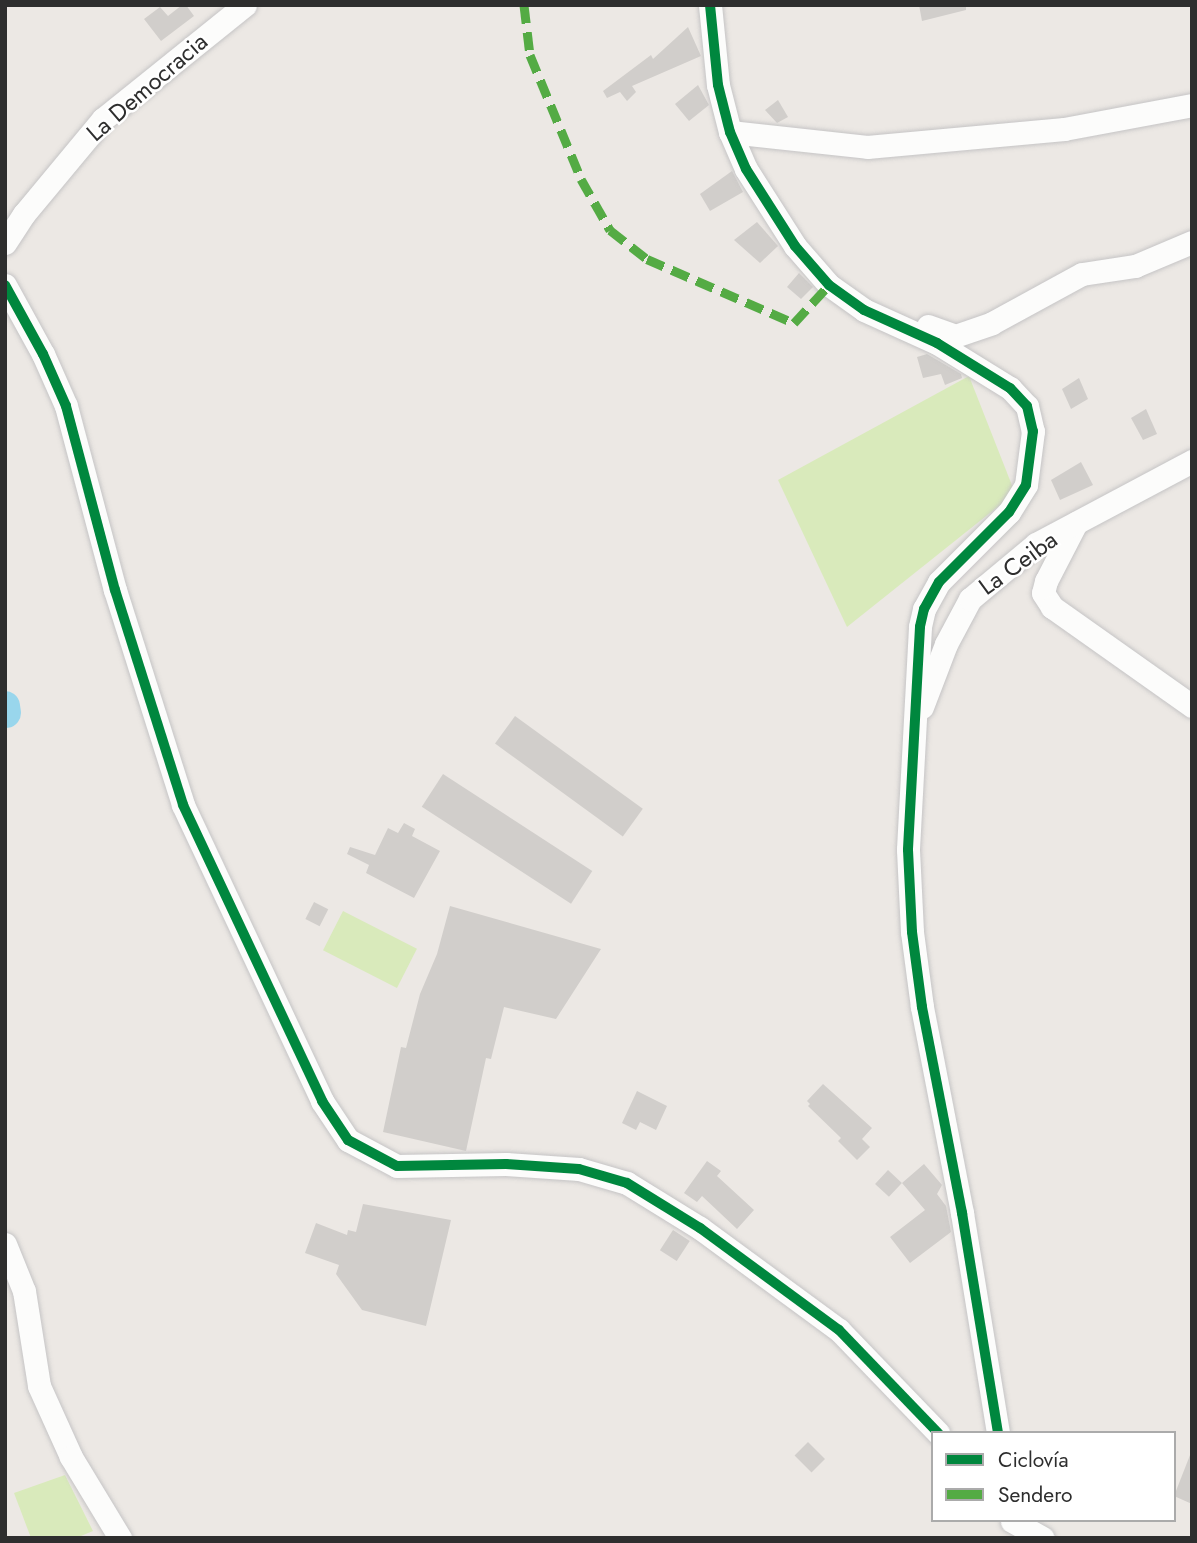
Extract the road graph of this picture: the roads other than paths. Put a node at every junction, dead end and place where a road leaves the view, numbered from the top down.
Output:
1 (245, 5) edge
2 (710, 5) edge
3 (1192, 105) edge
4 (730, 132) junction
5 (1192, 242) edge
6 (5, 243) edge
7 (5, 285) edge
8 (864, 310) junction
9 (1192, 461) edge
10 (1076, 523) junction
11 (1192, 706) edge
12 (914, 730) junction
13 (5, 1244) edge
14 (936, 1431) edge
15 (998, 1431) edge
16 (1012, 1526) edge
17 (120, 1538) edge
18 (1043, 1538) edge

1 - 6 street, La Democracia
2 - 4 street
3 - 4 street
4 - 8 street
5 - 8 street
7 - 14 street
8 - 12 street
9 - 10 street, La Ceiba
10 - 11 street
10 - 12 street, La Ceiba
12 - 15 street
13 - 17 street
16 - 18 street

